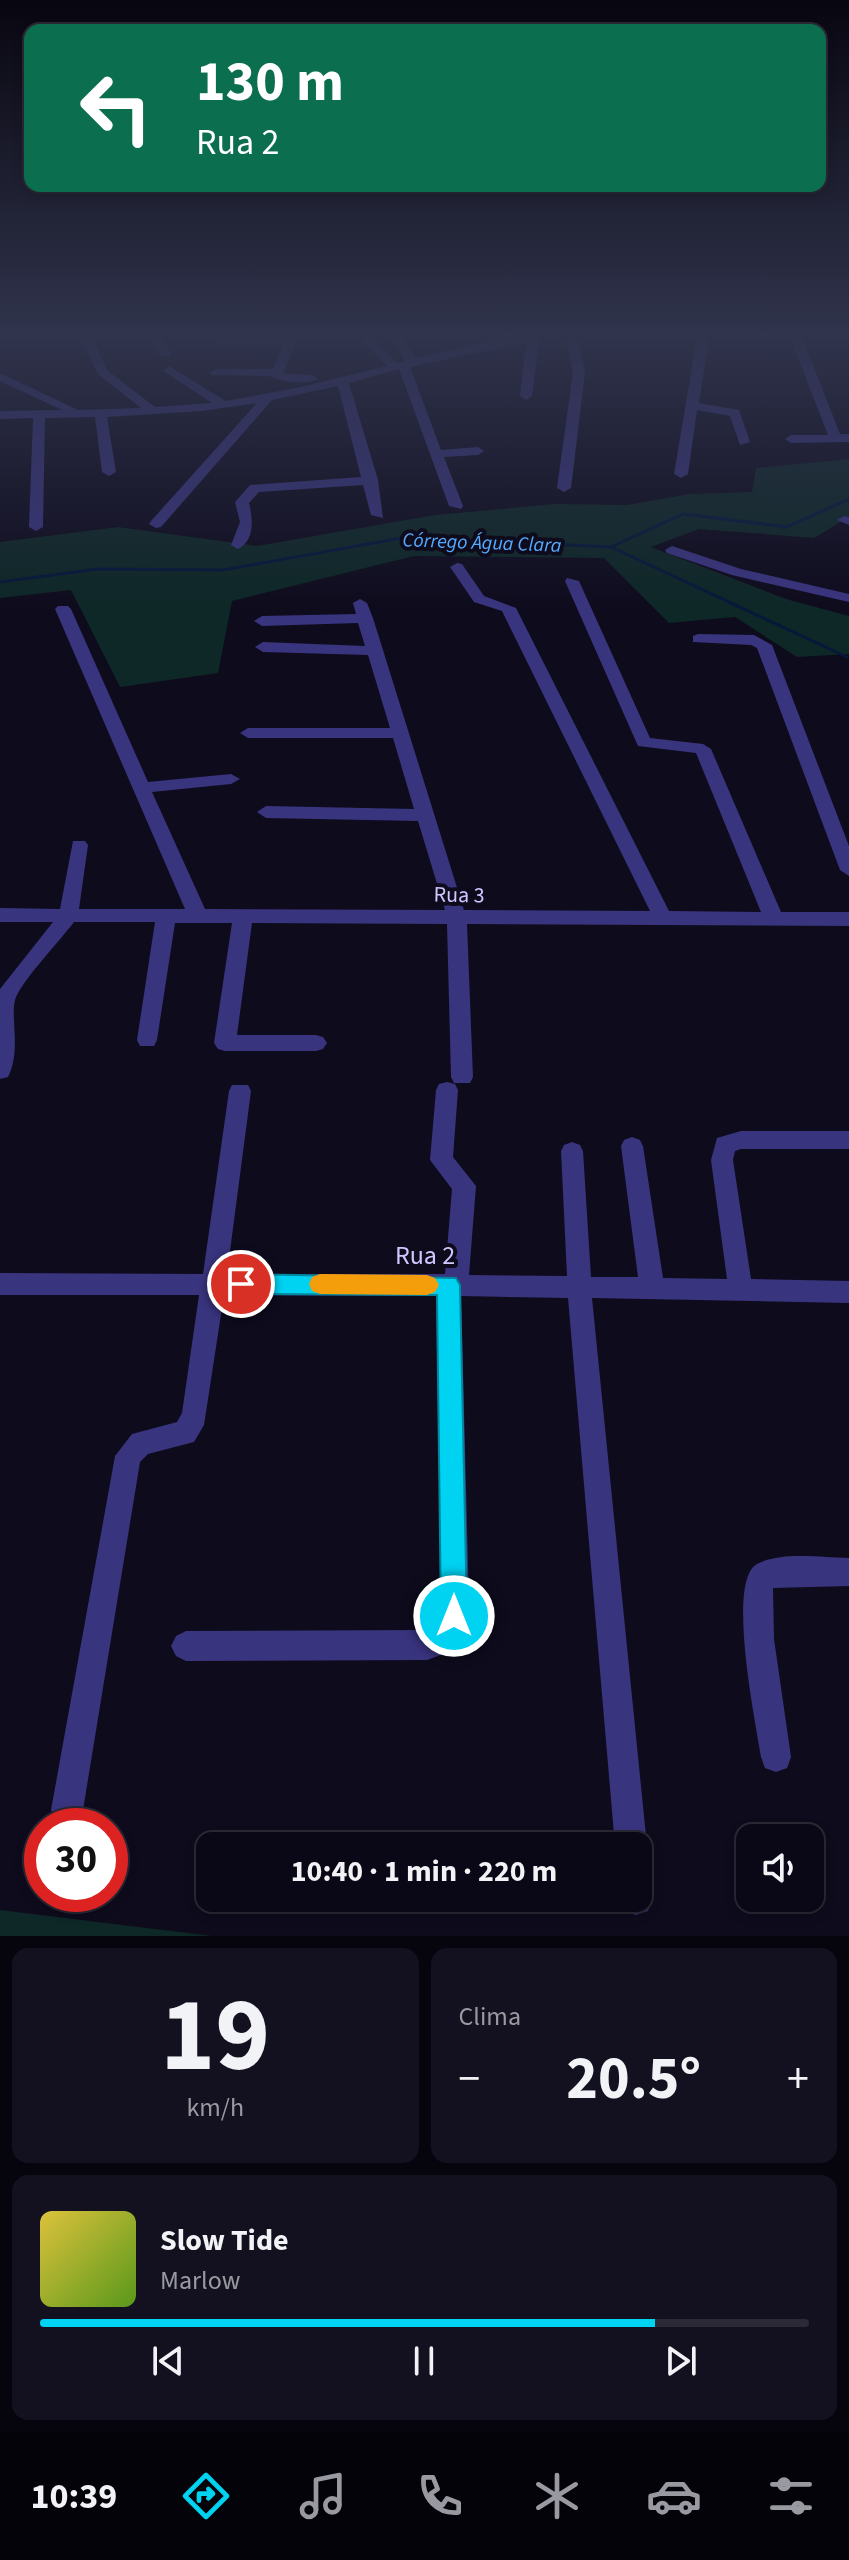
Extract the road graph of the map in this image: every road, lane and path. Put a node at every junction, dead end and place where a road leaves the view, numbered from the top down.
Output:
1 (39, 427) edge
2 (102, 427) edge
3 (242, 427) edge
4 (356, 427) edge
5 (427, 427) edge
6 (572, 427) edge
7 (688, 427) edge
8 (739, 427) edge
9 (843, 438) edge
10 (791, 439) dead end
11 (744, 442) dead end
12 (478, 451) dead end
13 (437, 454) junction
14 (109, 472) dead end
15 (681, 474) dead end
16 (371, 480) junction
17 (564, 488) dead end
18 (456, 506) dead end
19 (378, 515) dead end
20 (156, 524) dead end
21 (36, 527) dead end
22 (238, 545) dead end
23 (672, 550) dead end
24 (457, 567) dead end
25 (572, 581) dead end
26 (849, 598) edge
27 (63, 609) dead end
28 (262, 621) dead end
29 (698, 639) dead end
30 (263, 647) dead end
31 (375, 651) junction
32 (248, 733) dead end
33 (401, 733) junction
34 (231, 779) dead end
35 (142, 788) junction
36 (266, 812) dead end
37 (426, 815) junction
38 (79, 845) dead end
39 (849, 870) edge
40 (0, 915) edge
41 (68, 916) junction
42 (166, 916) junction
43 (198, 916) junction
44 (243, 916) junction
45 (457, 919) junction
46 (663, 919) junction
47 (774, 919) junction
48 (849, 919) edge
49 (147, 1040) dead end
50 (316, 1043) dead end
51 (0, 1071) edge
52 (240, 1091) dead end
53 (849, 1140) edge
54 (632, 1146) dead end
55 (572, 1151) dead end
56 (0, 1284) edge
57 (213, 1284) junction
58 (452, 1285) junction
59 (579, 1287) junction
60 (652, 1289) junction
61 (741, 1292) junction
62 (849, 1292) edge
63 (849, 1572) edge
64 (186, 1646) dead end
65 (776, 1757) dead end
66 (67, 1808) edge
67 (630, 1832) edge

1 - 21 street
2 - 14 street
3 - 20 street
4 - 16 street
5 - 13 street
6 - 17 street
7 - 15 street
8 - 11 street
9 - 10 street
12 - 13 street
13 - 18 street
16 - 19 street
16 - 22 street
23 - 26 street
24 - 46 street
25 - 47 street
27 - 35 street
28 - 31 street
29 - 39 street
30 - 31 street
31 - 33 street
32 - 33 street
33 - 37 street
34 - 35 street
35 - 43 street
36 - 37 street
37 - 45 street
38 - 41 street
40 - 41 street, Rua 3
41 - 42 street, Rua 3
41 - 51 street
42 - 43 street, Rua 3
42 - 49 street
43 - 44 street, Rua 3
44 - 45 street, Rua 3
44 - 50 street
45 - 46 street, Rua 3
45 - 58 street
46 - 47 street, Rua 3
47 - 48 street, Rua 3
52 - 57 street
53 - 61 street
54 - 60 street
55 - 59 street
56 - 57 street, Rua 2
57 - 58 street, Rua 2
57 - 66 street
58 - 59 street, Rua 2
58 - 64 street
59 - 60 street, Rua 2
59 - 67 street
60 - 61 street, Rua 2
61 - 62 street, Rua 2
63 - 65 street

